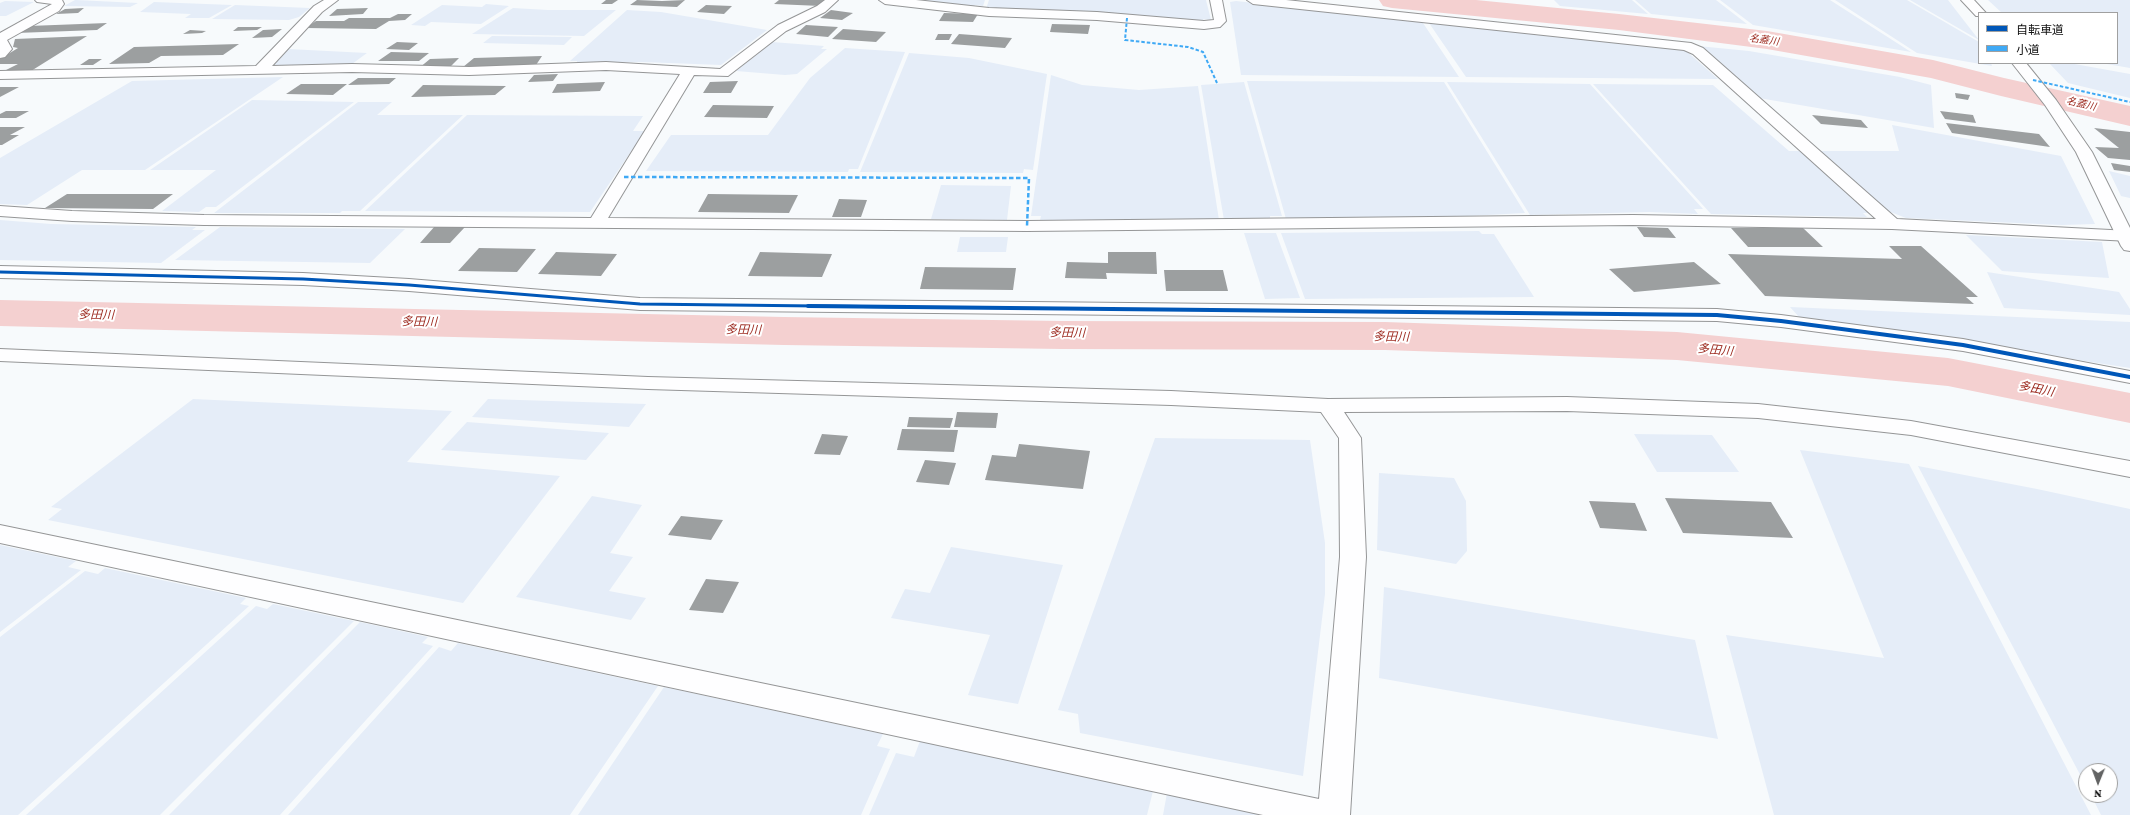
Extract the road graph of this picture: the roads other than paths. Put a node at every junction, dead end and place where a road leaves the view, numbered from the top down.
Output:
1 (41, 0) edge
2 (332, 0) edge
3 (832, 0) edge
4 (885, 0) edge
5 (1216, 0) edge
6 (1253, 0) edge
7 (1967, 0) edge
8 (1979, 12) edge
9 (0, 54) edge
10 (2020, 64) edge
11 (260, 70) junction
12 (690, 70) junction
13 (0, 75) edge
14 (0, 211) edge
15 (597, 222) junction
16 (1892, 224) junction
17 (2128, 239) edge
18 (0, 272) edge
19 (0, 355) edge
20 (2130, 378) edge
21 (1328, 406) junction
22 (2130, 469) edge
23 (0, 534) edge
24 (1329, 815) edge
25 (1334, 815) edge

1 - 9 street
2 - 11 street
3 - 12 street
4 - 5 street
6 - 16 street
7 - 8 street
10 - 17 street
11 - 12 street
11 - 13 street
12 - 15 street
14 - 15 street
15 - 16 street
16 - 17 street
18 - 20 street
19 - 21 street
21 - 22 street
21 - 25 street
23 - 24 street

